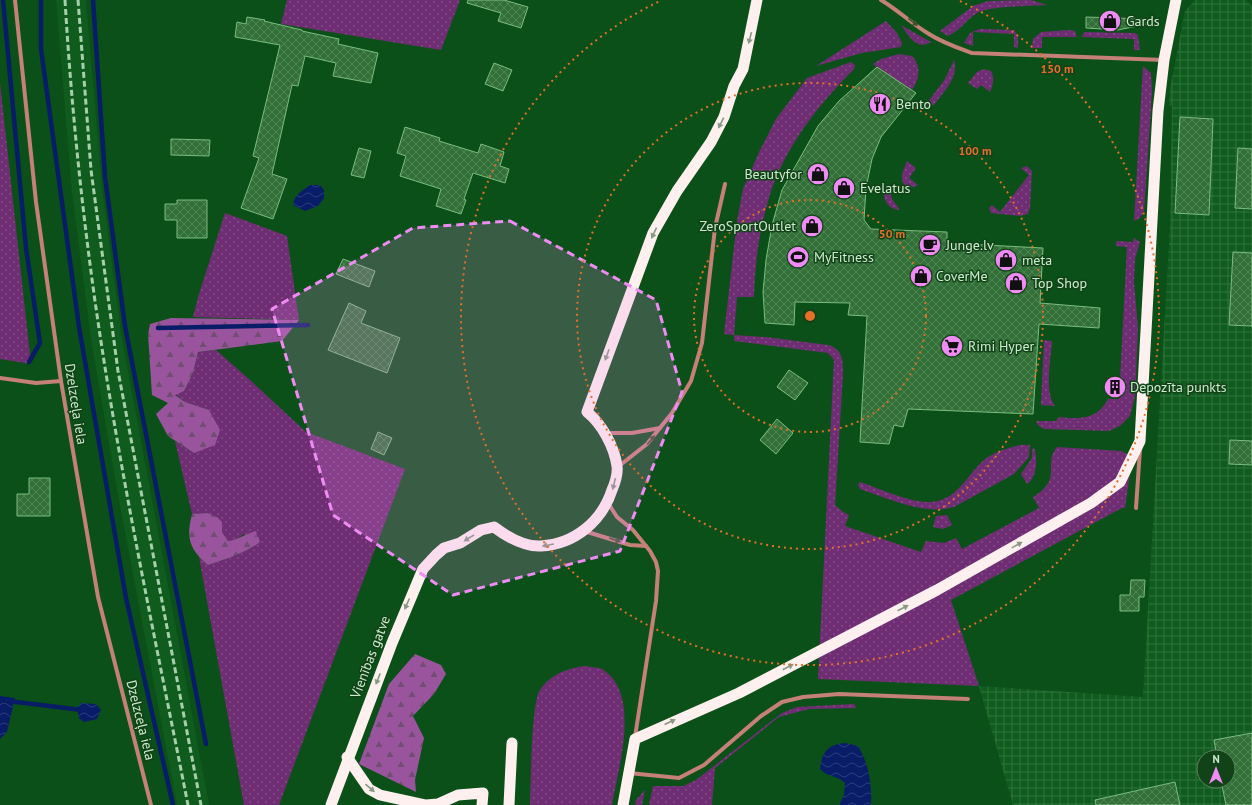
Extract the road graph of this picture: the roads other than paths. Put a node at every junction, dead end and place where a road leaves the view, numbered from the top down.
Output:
1 (15, 0) edge
2 (757, 0) edge
3 (881, 0) edge
4 (1176, 0) edge
5 (1164, 60) junction
6 (725, 184) dead end
7 (0, 378) edge
8 (61, 381) junction
9 (660, 428) junction
10 (606, 433) junction
11 (1140, 441) junction
12 (617, 466) junction
13 (608, 503) junction
14 (1136, 508) dead end
15 (584, 531) junction
16 (646, 546) junction
17 (968, 699) dead end
18 (635, 739) junction
19 (512, 743) dead end
20 (347, 757) junction
21 (629, 773) junction
22 (151, 805) edge
23 (331, 805) edge
24 (482, 805) edge
25 (509, 805) edge
26 (623, 805) edge

1 - 8 street, Dzelzceļa iela
2 -> 10 highway
3 -> 5 street
4 - 5 highway
5 - 11 highway
6 - 9 street
7 - 8 street
8 - 22 street, Dzelzceļa iela
9 - 10 street
12 -> 9 street
10 - 12 highway
11 - 14 street
18 -> 11 highway
12 -> 13 highway
13 - 15 highway
13 - 16 street
15 -> 16 street
15 -> 20 highway, Vienības gatve
16 - 18 street
17 - 21 street
18 - 21 highway
19 - 25 highway
20 - 23 highway, Vienības gatve
20 -> 24 highway
21 - 26 highway

